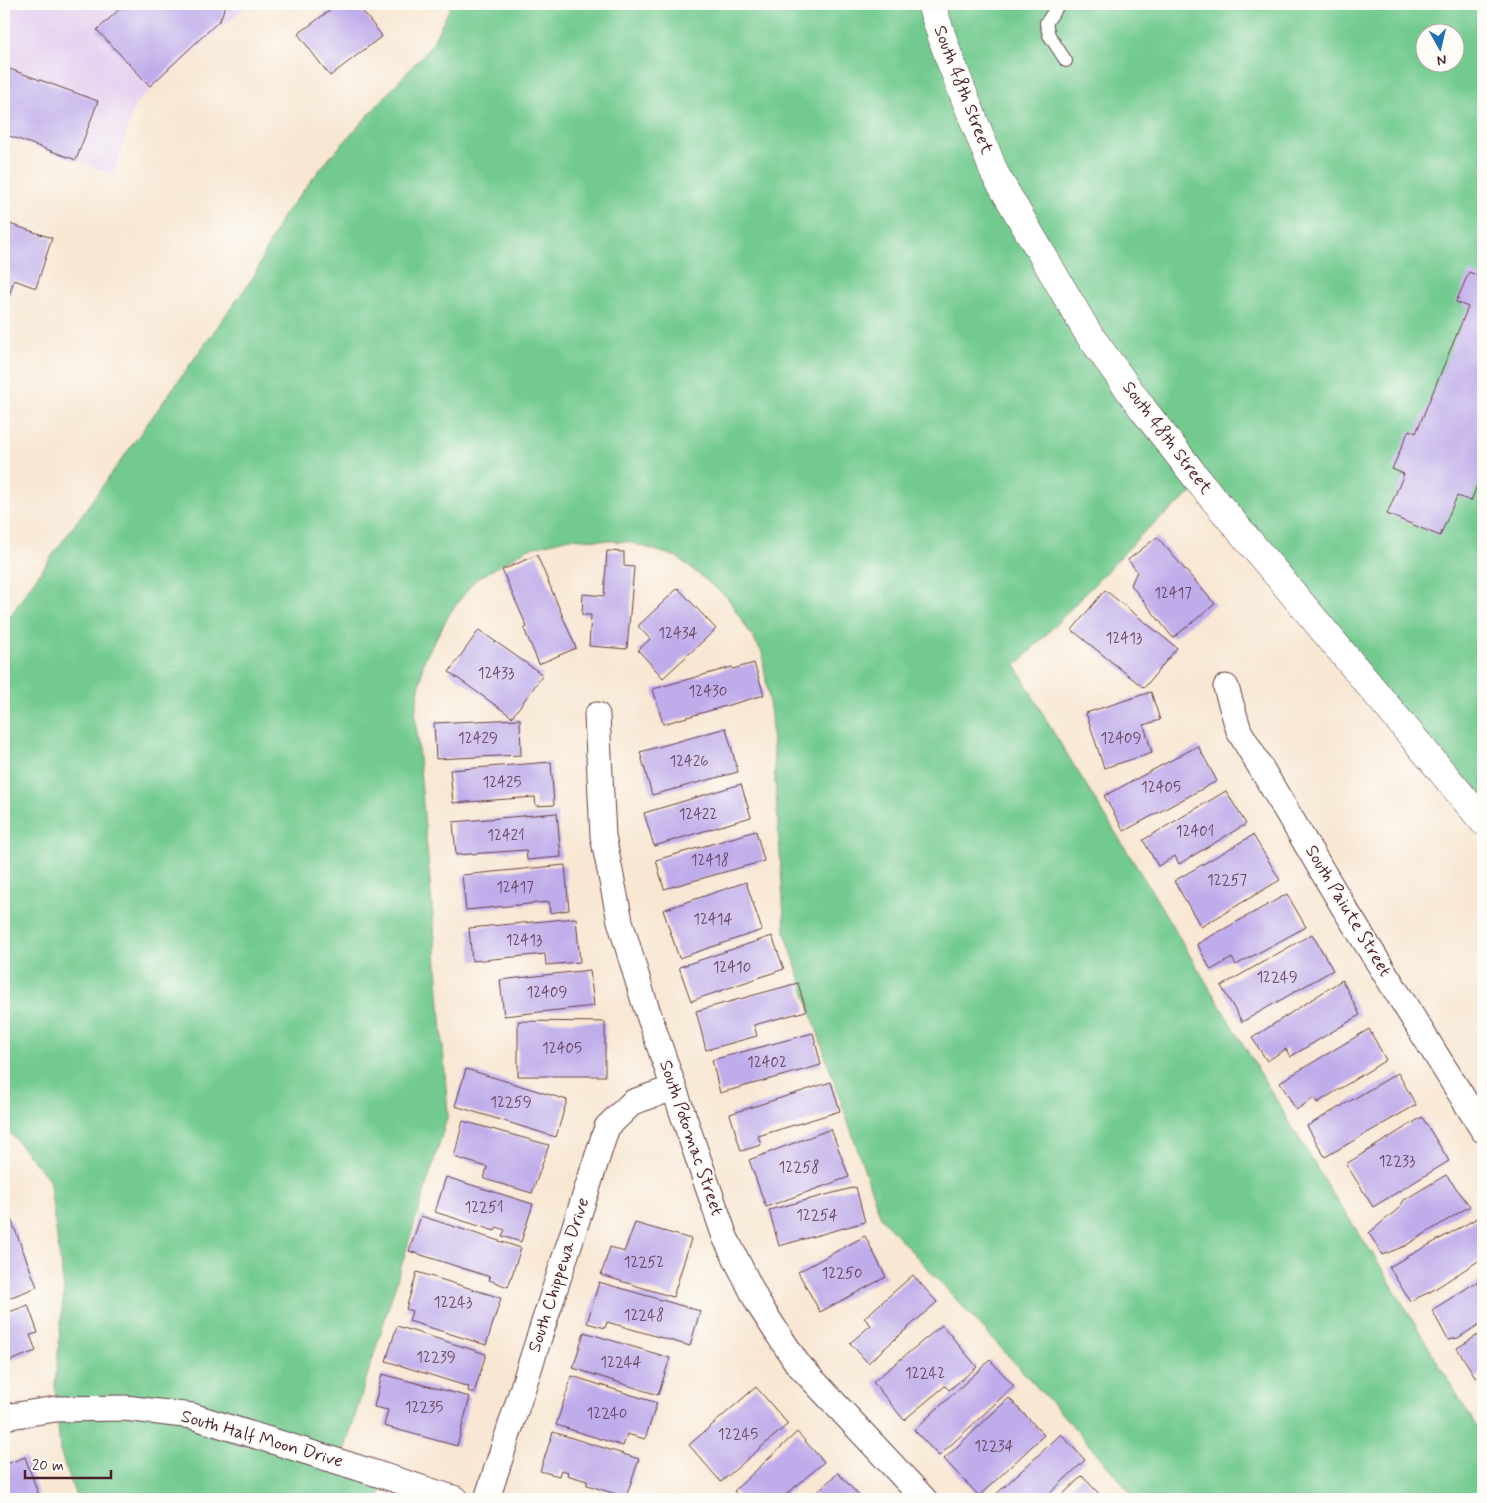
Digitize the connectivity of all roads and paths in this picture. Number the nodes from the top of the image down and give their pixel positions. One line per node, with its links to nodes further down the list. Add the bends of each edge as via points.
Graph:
1 (931, 4): 6 (main road, South 48th Street, via 995,174 1088,333 1202,485)
2 (1059, 4): 3 (lane, via 1046,23 1049,35)
3 (1066, 60)
4 (1226, 687): 8 (street, South Paiute Street, via 1239,731)
5 (597, 715): 7 (street, South Potomac Street, via 603,836 620,921)
6 (1483, 821)
7 (674, 1088): 11 (street, South Chippewa Drive, via 633,1102 607,1127); 12 (street, South Potomac Street, via 725,1237 759,1305 798,1362)
8 (1483, 1130)
9 (4, 1417): 10 (street, South Half Moon Drive, via 56,1409 125,1408 192,1416)
10 (456, 1499)
11 (487, 1499)
12 (924, 1499)

